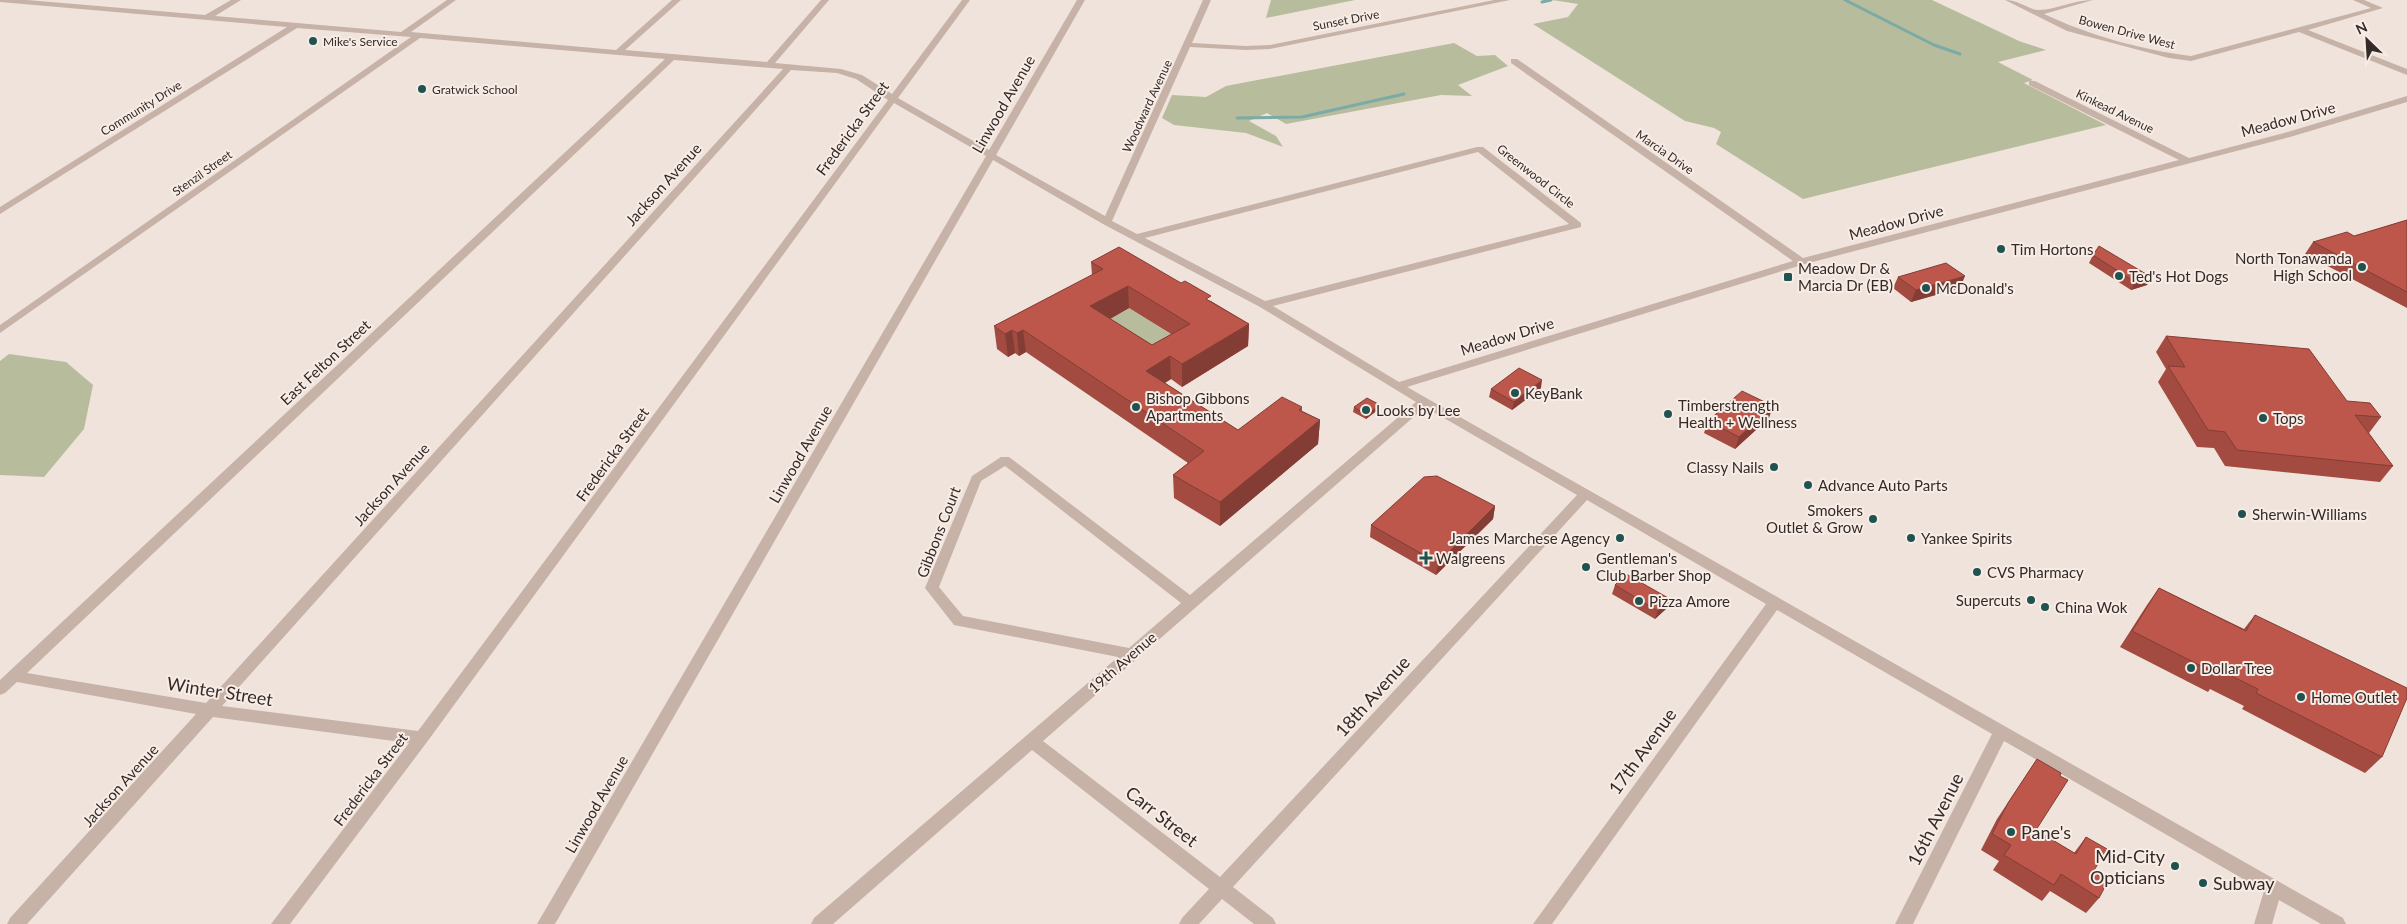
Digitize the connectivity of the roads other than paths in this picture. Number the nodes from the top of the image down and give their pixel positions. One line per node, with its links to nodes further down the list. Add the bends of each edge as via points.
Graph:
1 (0, 0): 14 (street)
2 (237, 0): 14 (street)
3 (452, 0): 17 (street)
4 (677, 0): 20 (street)
5 (826, 0): 23 (street)
6 (966, 0): 27 (street, Fredericka Street)
7 (1081, 0): 29 (street, Linwood Avenue)
8 (1208, 0): 19 (street, Woodward Avenue)
9 (1506, 0): 19 (street, Sunset Drive, via 1270,47)
10 (2009, 0): 13 (street, Bowen Drive West)
11 (2089, 0): 13 (street)
12 (2356, 0): 16 (street, Bowen Drive West, via 2379,8)
13 (2037, 13): 16 (street, Bowen Drive West, via 2070,29 2191,59)
14 (206, 18): 15 (street)
15 (295, 25): 17 (street); 31 (street, Community Drive)
16 (2301, 30): 25 (street)
17 (403, 34): 18 (street)
18 (419, 35): 20 (street); 36 (street, Stenzil Street)
19 (1189, 45): 32 (street, Woodward Avenue)
20 (618, 52): 21 (street)
21 (672, 56): 23 (street); 43 (street, East Felton Street)
22 (1514, 61): 34 (street, Marcia Drive)
23 (769, 65): 24 (street)
24 (790, 66): 27 (street, via 838,71 859,77); 45 (street, Jackson Avenue)
25 (2407, 72)
26 (2032, 84): 30 (street, Kinkead Avenue)
27 (893, 99): 29 (street); 47 (street, Fredericka Street)
28 (2407, 99): 30 (street, Meadow Drive)
29 (992, 155): 32 (street); 53 (street, Linwood Avenue)
30 (2188, 161): 34 (street, Meadow Drive)
31 (0, 211)
32 (1107, 222): 33 (street)
33 (1137, 238): 35 (street); 35 (street, Greenwood Circle, via 1480,149 1577,224)
34 (1801, 262): 37 (street, Meadow Drive)
35 (1264, 305): 37 (street)
36 (0, 330)
37 (1397, 386): 38 (street)
38 (1424, 401): 39 (street); 41 (street, 19th Avenue)
39 (1585, 494): 40 (street); 50 (street, 18th Avenue)
40 (1775, 602): 46 (street); 57 (street, 17th Avenue)
41 (1191, 603): 42 (street, 19th Avenue); 42 (street, Gibbons Court, via 1005,460 976,479 932,588 959,621)
42 (1132, 654): 48 (street, 19th Avenue)
43 (13, 676): 44 (street, East Felton Street); 45 (street, Winter Street)
44 (0, 689)
45 (209, 710): 47 (street, Winter Street); 51 (street, Jackson Avenue)
46 (2001, 732): 49 (street); 58 (street, 16th Avenue)
47 (422, 738): 52 (street, Fredericka Street)
48 (1032, 741): 50 (street, Carr Street); 54 (street, 19th Avenue)
49 (2274, 888): 59 (street); 60 (street)
50 (1222, 889): 55 (street, 18th Avenue); 56 (street, Carr Street)
51 (16, 924)
52 (280, 924)
53 (546, 924)
54 (820, 924)
55 (1188, 924)
56 (1267, 924)
57 (1542, 924)
58 (1904, 924)
59 (2263, 924)
60 (2337, 924)

